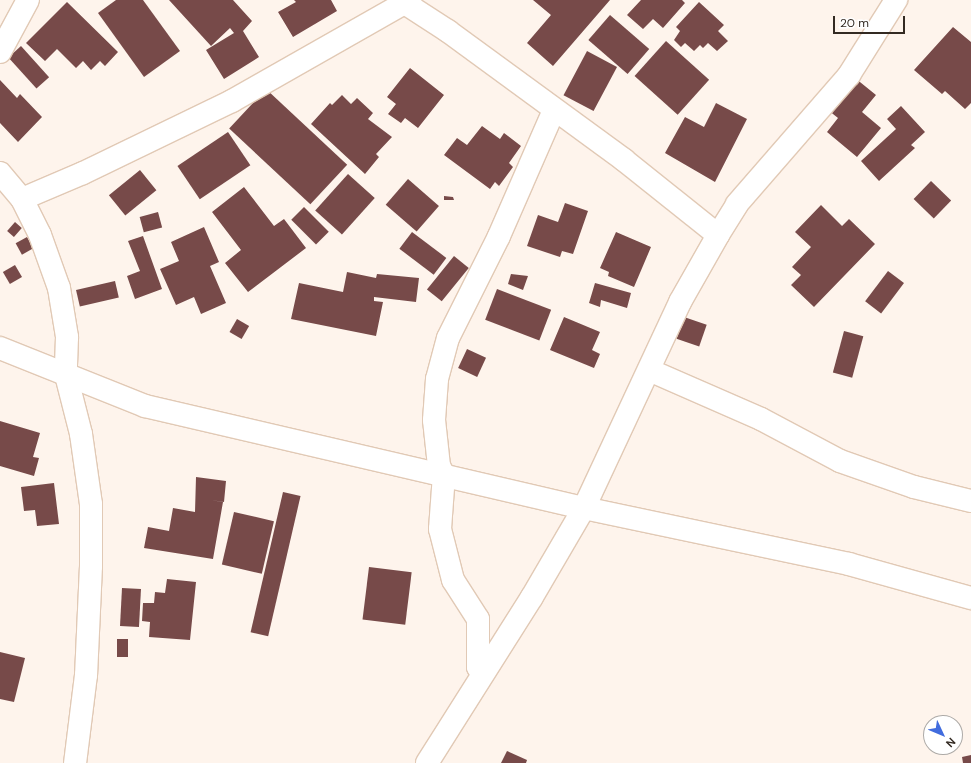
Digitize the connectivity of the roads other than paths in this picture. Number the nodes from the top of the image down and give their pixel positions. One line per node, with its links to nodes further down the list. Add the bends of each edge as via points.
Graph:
1 (28, 0): 4 (street)
2 (896, 0): 8 (street, via 848,75 737,204)
3 (404, 1): 5 (street); 7 (street, via 232,102)
4 (0, 52)
5 (554, 110): 8 (street, via 624,160); 12 (street, via 496,242 448,338 437,379 434,420 439,466)
6 (0, 173): 7 (street)
7 (22, 199): 11 (street, via 40,236 59,288 67,337)
8 (718, 235): 10 (street, via 680,302)
9 (0, 348): 11 (street)
10 (648, 370): 13 (street, via 761,420 840,461 914,487); 14 (street)
11 (66, 375): 12 (street, via 145,406); 17 (street, via 81,434 90,504 91,566 86,675)
12 (444, 475): 14 (street); 16 (street, via 440,529 453,580 478,619 478,667)
13 (971, 501)
14 (584, 508): 15 (street, via 849,564); 16 (street, via 532,597)
15 (971, 598)
16 (482, 674): 18 (street)
17 (74, 763)
18 (427, 763)

